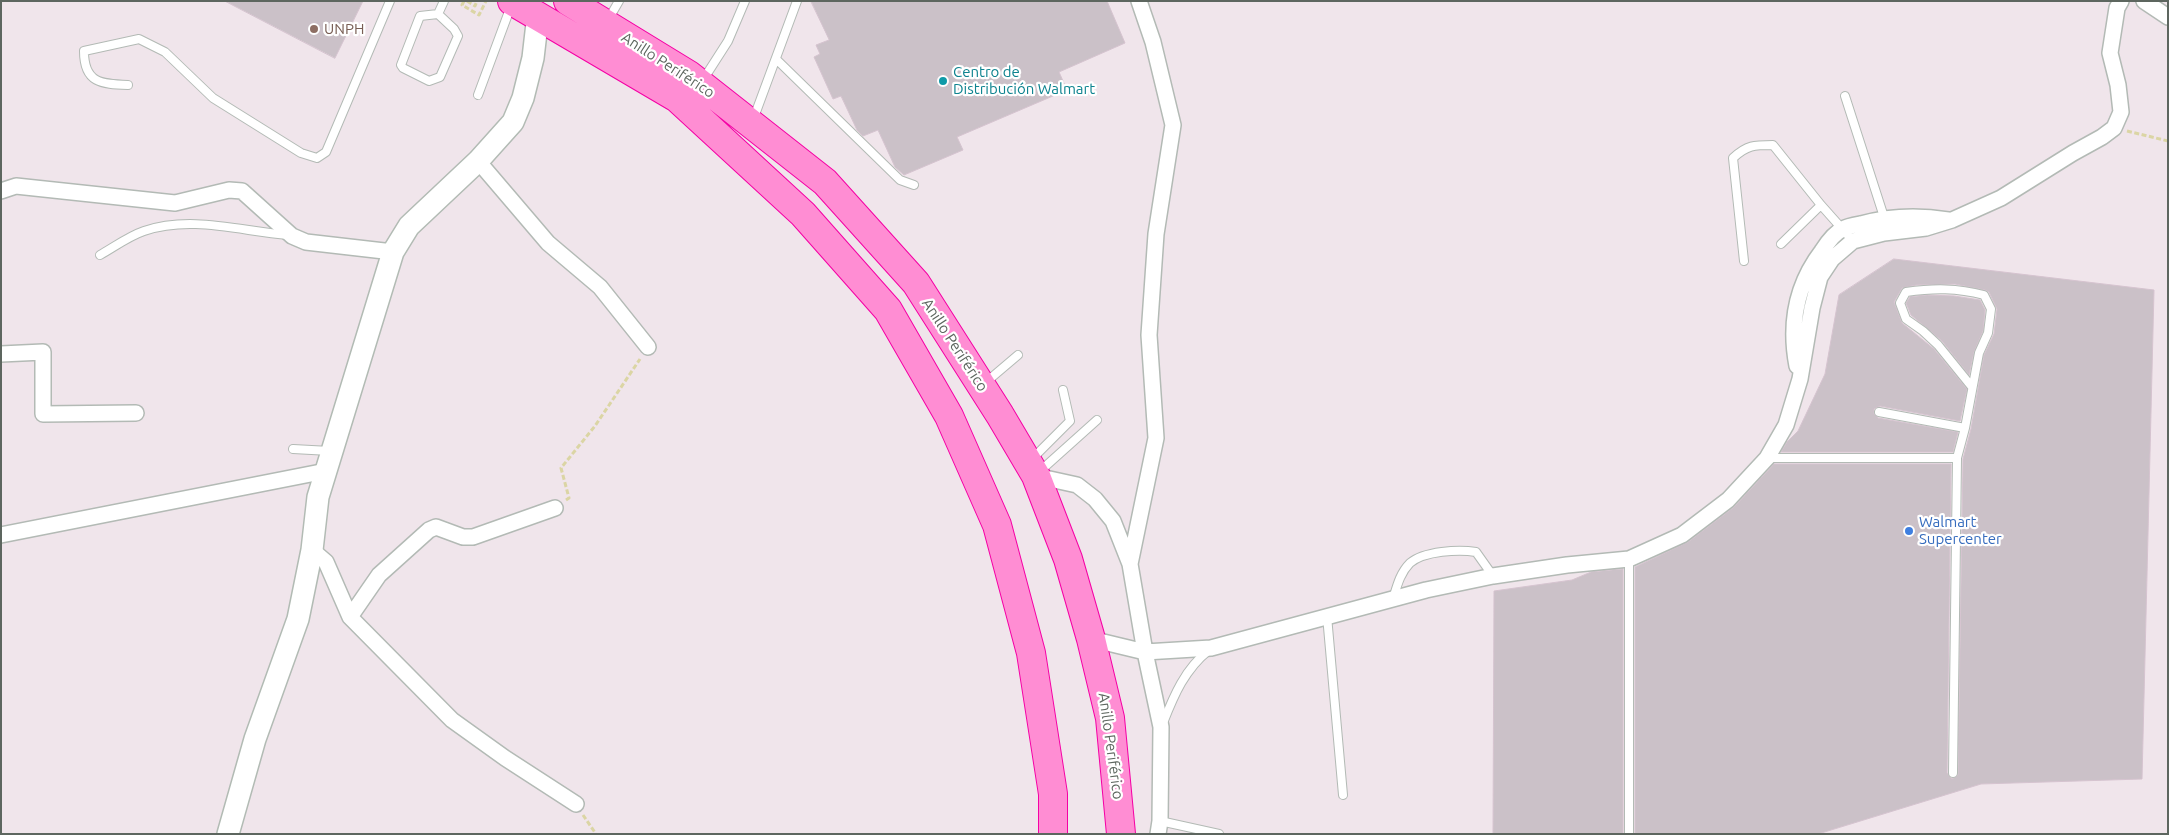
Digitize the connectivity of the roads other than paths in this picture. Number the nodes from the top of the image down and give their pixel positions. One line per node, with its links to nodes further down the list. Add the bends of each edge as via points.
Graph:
1 (390, 1): 16 (lane, via 326,152 317,158 301,153 213,98 165,52 140,39 84,51 84,64 97,82)
2 (444, 1): 11 (lane)
3 (568, 1): 10 (highway, Anillo Periférico)
4 (745, 1): 15 (lane, via 728,41)
5 (797, 1): 14 (lane)
6 (1139, 1): 53 (street, via 1154,42 1173,125 1156,234 1150,335 1156,438)
7 (2121, 1): 25 (street, via 2110,53 2121,112 2114,128 2001,198)
8 (2144, 1): 13 (street)
9 (512, 2): 12 (highway, Anillo Periférico); 17 (lane)
10 (612, 13): 15 (highway, Anillo Periférico)
11 (438, 14): 11 (lane, via 458,36 440,77 429,81 401,65 420,16)
12 (538, 15): 20 (main road, via 534,58 523,98 513,122); 67 (highway, Anillo Periférico, via 677,98 803,214 888,310 949,416 996,525 1030,652 1053,794)
13 (2168, 17)
14 (776, 59): 19 (lane); 21 (lane, via 900,180)
15 (701, 84): 19 (highway, Anillo Periférico)
16 (128, 85)
17 (478, 94)
18 (1845, 96): 24 (lane)
19 (751, 124): 37 (highway, Anillo Periférico, via 825,182 916,283)
20 (478, 161): 30 (main road, via 409,226); 33 (street, via 548,243 600,287)
21 (914, 185)
22 (1, 192): 27 (street, via 16,186 175,203 229,190 242,191)
23 (1821, 206): 26 (lane); 29 (lane); 32 (lane, via 1773,145 1744,148 1733,158)
24 (1884, 217): 25 (street, via 1926,216); 26 (street)
25 (1952, 220): 28 (street)
26 (1842, 229): 28 (lane); 36 (street, via 1808,270 1796,301 1793,328)
27 (292, 236): 30 (street, via 306,242); 31 (lane, via 194,223 177,224 143,232)
28 (1853, 241): 36 (street, via 1832,259 1820,277)
29 (1781, 244)
30 (393, 252): 47 (main road)
31 (100, 255)
32 (1744, 261)
33 (648, 347)
34 (1, 354): 41 (street, via 44,352 43,414)
35 (1018, 354): 37 (lane)
36 (1800, 379): 45 (street, via 1786,425)
37 (981, 386): 48 (highway, Anillo Periférico)
38 (1972, 387): 38 (lane, via 1979,353 1988,333 1991,309 1984,296 1965,290 1934,288 1906,292 1900,303 1906,319 1938,345); 43 (lane)
39 (1063, 390): 48 (lane, via 1070,422)
40 (1879, 412): 43 (lane)
41 (136, 414)
42 (1097, 420): 48 (lane)
43 (1965, 428): 46 (lane)
44 (293, 449): 47 (lane)
45 (1767, 458): 46 (lane); 52 (street, via 1728,500 1682,535)
46 (1957, 458): 62 (lane)
47 (329, 461): 50 (street); 51 (main road, via 318,497)
48 (1032, 469): 53 (street, via 1077,485 1095,498 1113,521); 58 (highway, Anillo Periférico, via 1068,559)
49 (556, 508): 57 (street, via 473,537 463,537 436,527 429,530 379,575)
50 (1, 535)
51 (312, 550): 57 (street, via 326,562); 66 (main road, via 298,619 255,740)
52 (1628, 559): 54 (street); 70 (lane)
53 (1130, 564): 60 (street)
54 (1493, 576): 55 (street); 55 (lane, via 1476,552 1440,552 1411,562 1398,582)
55 (1393, 599): 56 (street)
56 (1327, 616): 59 (street); 63 (lane)
57 (350, 617): 64 (street, via 452,720)
58 (1091, 639): 60 (street); 68 (highway, Anillo Periférico, via 1110,718)
59 (1211, 648): 60 (street); 61 (lane, via 1197,659 1179,684)
60 (1145, 652): 61 (street)
61 (1161, 728): 65 (street)
62 (1953, 774)
63 (1343, 794)
64 (576, 804)
65 (1159, 827): 69 (lane)
66 (228, 834)
67 (1053, 834)
68 (1122, 834)
69 (1219, 834)
70 (1629, 834)

